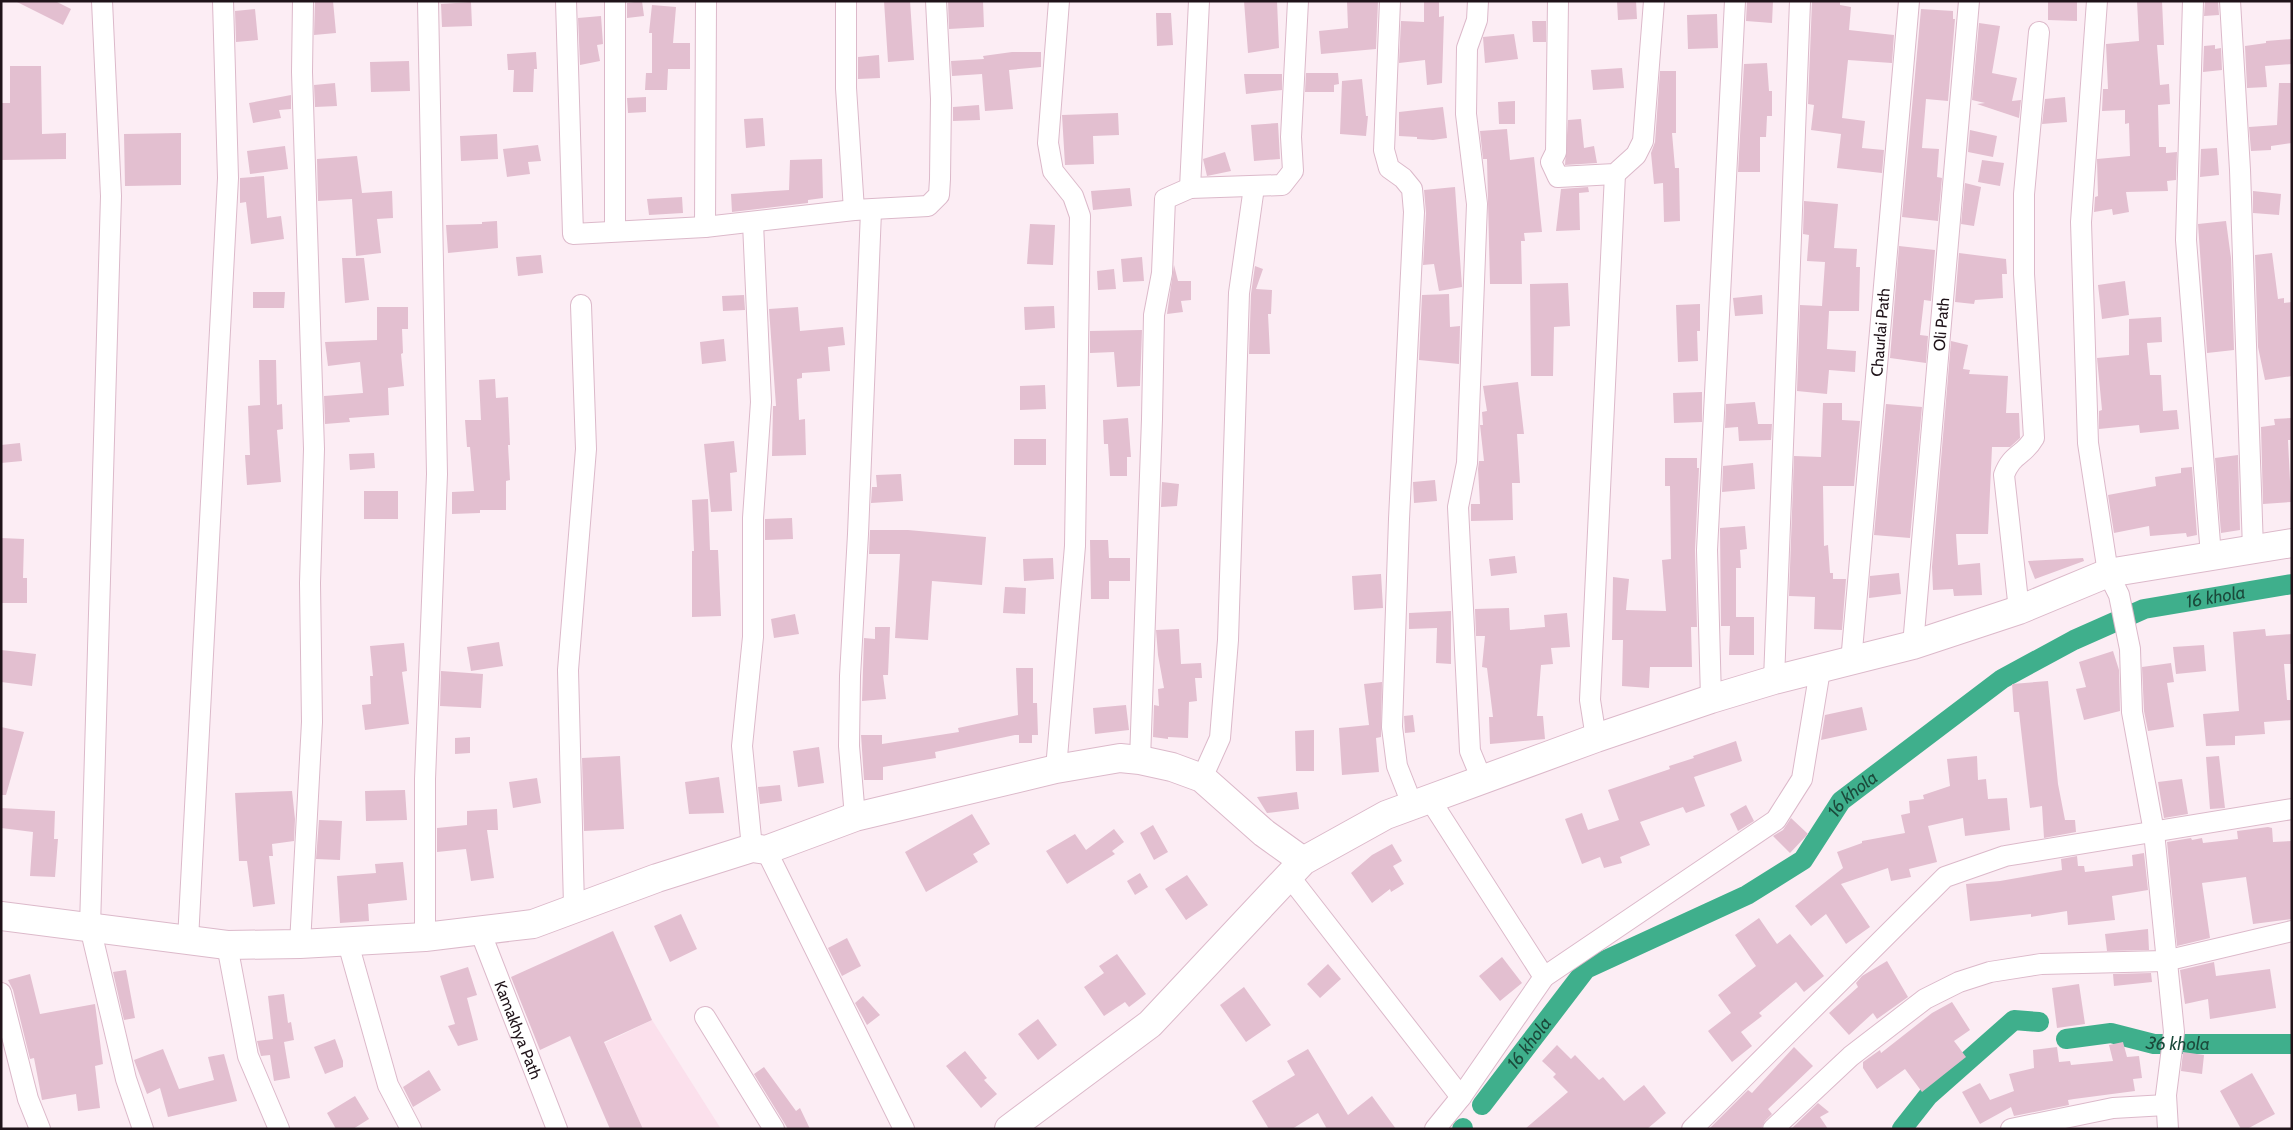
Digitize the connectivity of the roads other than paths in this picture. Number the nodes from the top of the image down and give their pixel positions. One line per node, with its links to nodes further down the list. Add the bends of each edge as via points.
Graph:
1 (102, 1): 56 (street, via 112,196)
2 (223, 1): 60 (street, via 228,178)
3 (302, 1): 62 (street, via 314,449 310,583 312,722)
4 (428, 1): 59 (street, via 437,474 425,779)
5 (566, 1): 31 (street, via 573,234)
6 (616, 1): 31 (street)
7 (706, 1): 30 (street)
8 (846, 1): 28 (street, via 846,88)
9 (936, 1): 28 (street, via 941,99 939,195 928,206)
10 (1058, 1): 45 (street, via 1048,144 1053,171 1073,196 1080,216 1075,546)
11 (1199, 1): 27 (street)
12 (1298, 1): 26 (street, via 1291,137 1293,171 1282,185)
13 (1390, 1): 48 (street, via 1384,150 1390,168 1412,189 1414,212 1392,727 1397,766)
14 (1478, 1): 47 (street, via 1477,20 1467,48 1466,114 1476,204 1467,464 1458,508 1470,751)
15 (1558, 1): 25 (street, via 1556,152 1551,162 1558,176)
16 (1654, 1): 25 (street, via 1643,142 1636,155)
17 (1735, 1): 42 (street, via 1707,550)
18 (1800, 1): 41 (street)
19 (1909, 1): 39 (street, Chaurlai Path)
20 (1969, 1): 38 (street, Oli Path)
21 (2097, 1): 36 (street, via 2081,222 2088,443)
22 (2193, 1): 35 (street, via 2186,240)
23 (2230, 1): 34 (street, via 2240,170)
24 (2039, 32): 37 (street, via 2024,194 2024,274 2034,438 2028,449 2009,462 2004,475)
25 (1615, 174): 43 (street, via 1590,700)
26 (1254, 187): 27 (street); 46 (street, via 1239,293 1228,640 1220,738)
27 (1190, 188): 44 (street, via 1165,199 1162,273 1154,315)
28 (863, 211): 29 (street); 50 (street, via 858,534 849,746)
29 (752, 223): 30 (street); 52 (street, via 761,402 753,518 753,637 742,746)
30 (705, 226): 31 (street)
31 (615, 231)
32 (581, 305): 54 (street, via 586,449 568,670)
33 (2292, 543): 34 (street)
34 (2253, 548): 35 (street)
35 (2211, 556): 36 (street)
36 (2114, 584): 37 (street); 51 (street, via 2130,649 2132,712)
37 (2019, 610): 38 (street)
38 (1913, 645): 39 (street)
39 (1851, 662): 40 (street)
40 (1820, 670): 41 (street); 65 (street, via 1802,780 1776,820)
41 (1774, 680): 42 (street)
42 (1711, 699): 43 (street)
43 (1596, 738): 47 (street)
44 (1140, 760): 45 (street, via 1120,758); 46 (street)
45 (1056, 769): 50 (street)
46 (1202, 778): 53 (street, via 1264,833)
47 (1482, 780): 48 (street)
48 (1420, 801): 53 (street, via 1386,815); 65 (street)
49 (2292, 808): 51 (street)
50 (855, 817): 52 (street)
51 (2154, 832): 64 (street); 79 (street, via 2005,856 1945,877)
52 (759, 849): 54 (street); 76 (street)
53 (1296, 869): 68 (street); 77 (street, via 1150,1024)
54 (574, 906): 57 (street, via 533,924)
55 (1, 916): 56 (street)
56 (90, 927): 60 (street); 71 (street, via 126,1079)
57 (480, 931): 59 (street); 74 (street, Kamakhya Path)
58 (2292, 931): 64 (street)
59 (425, 937): 61 (street)
60 (188, 940): 63 (street)
61 (348, 942): 62 (street); 73 (street, via 388,1084)
62 (300, 944): 63 (street)
63 (227, 945): 72 (street, via 248,1056)
64 (2165, 962): 69 (street, via 2174,1032); 80 (street, via 2041,964 1990,972 1959,982 1925,999 1850,1056)
65 (1544, 977): 68 (street)
66 (1, 993): 70 (street, via 28,1098)
67 (705, 1017): 75 (street)
68 (1461, 1097): 78 (street)
69 (2166, 1105): 81 (street, via 2113,1108); 82 (street)
70 (40, 1129)
71 (143, 1129)
72 (279, 1129)
73 (411, 1129)
74 (557, 1129)
75 (774, 1129)
76 (904, 1129)
77 (1009, 1129)
78 (1435, 1129)
79 (1692, 1129)
80 (1773, 1129)
81 (2011, 1129)
82 (2168, 1129)

